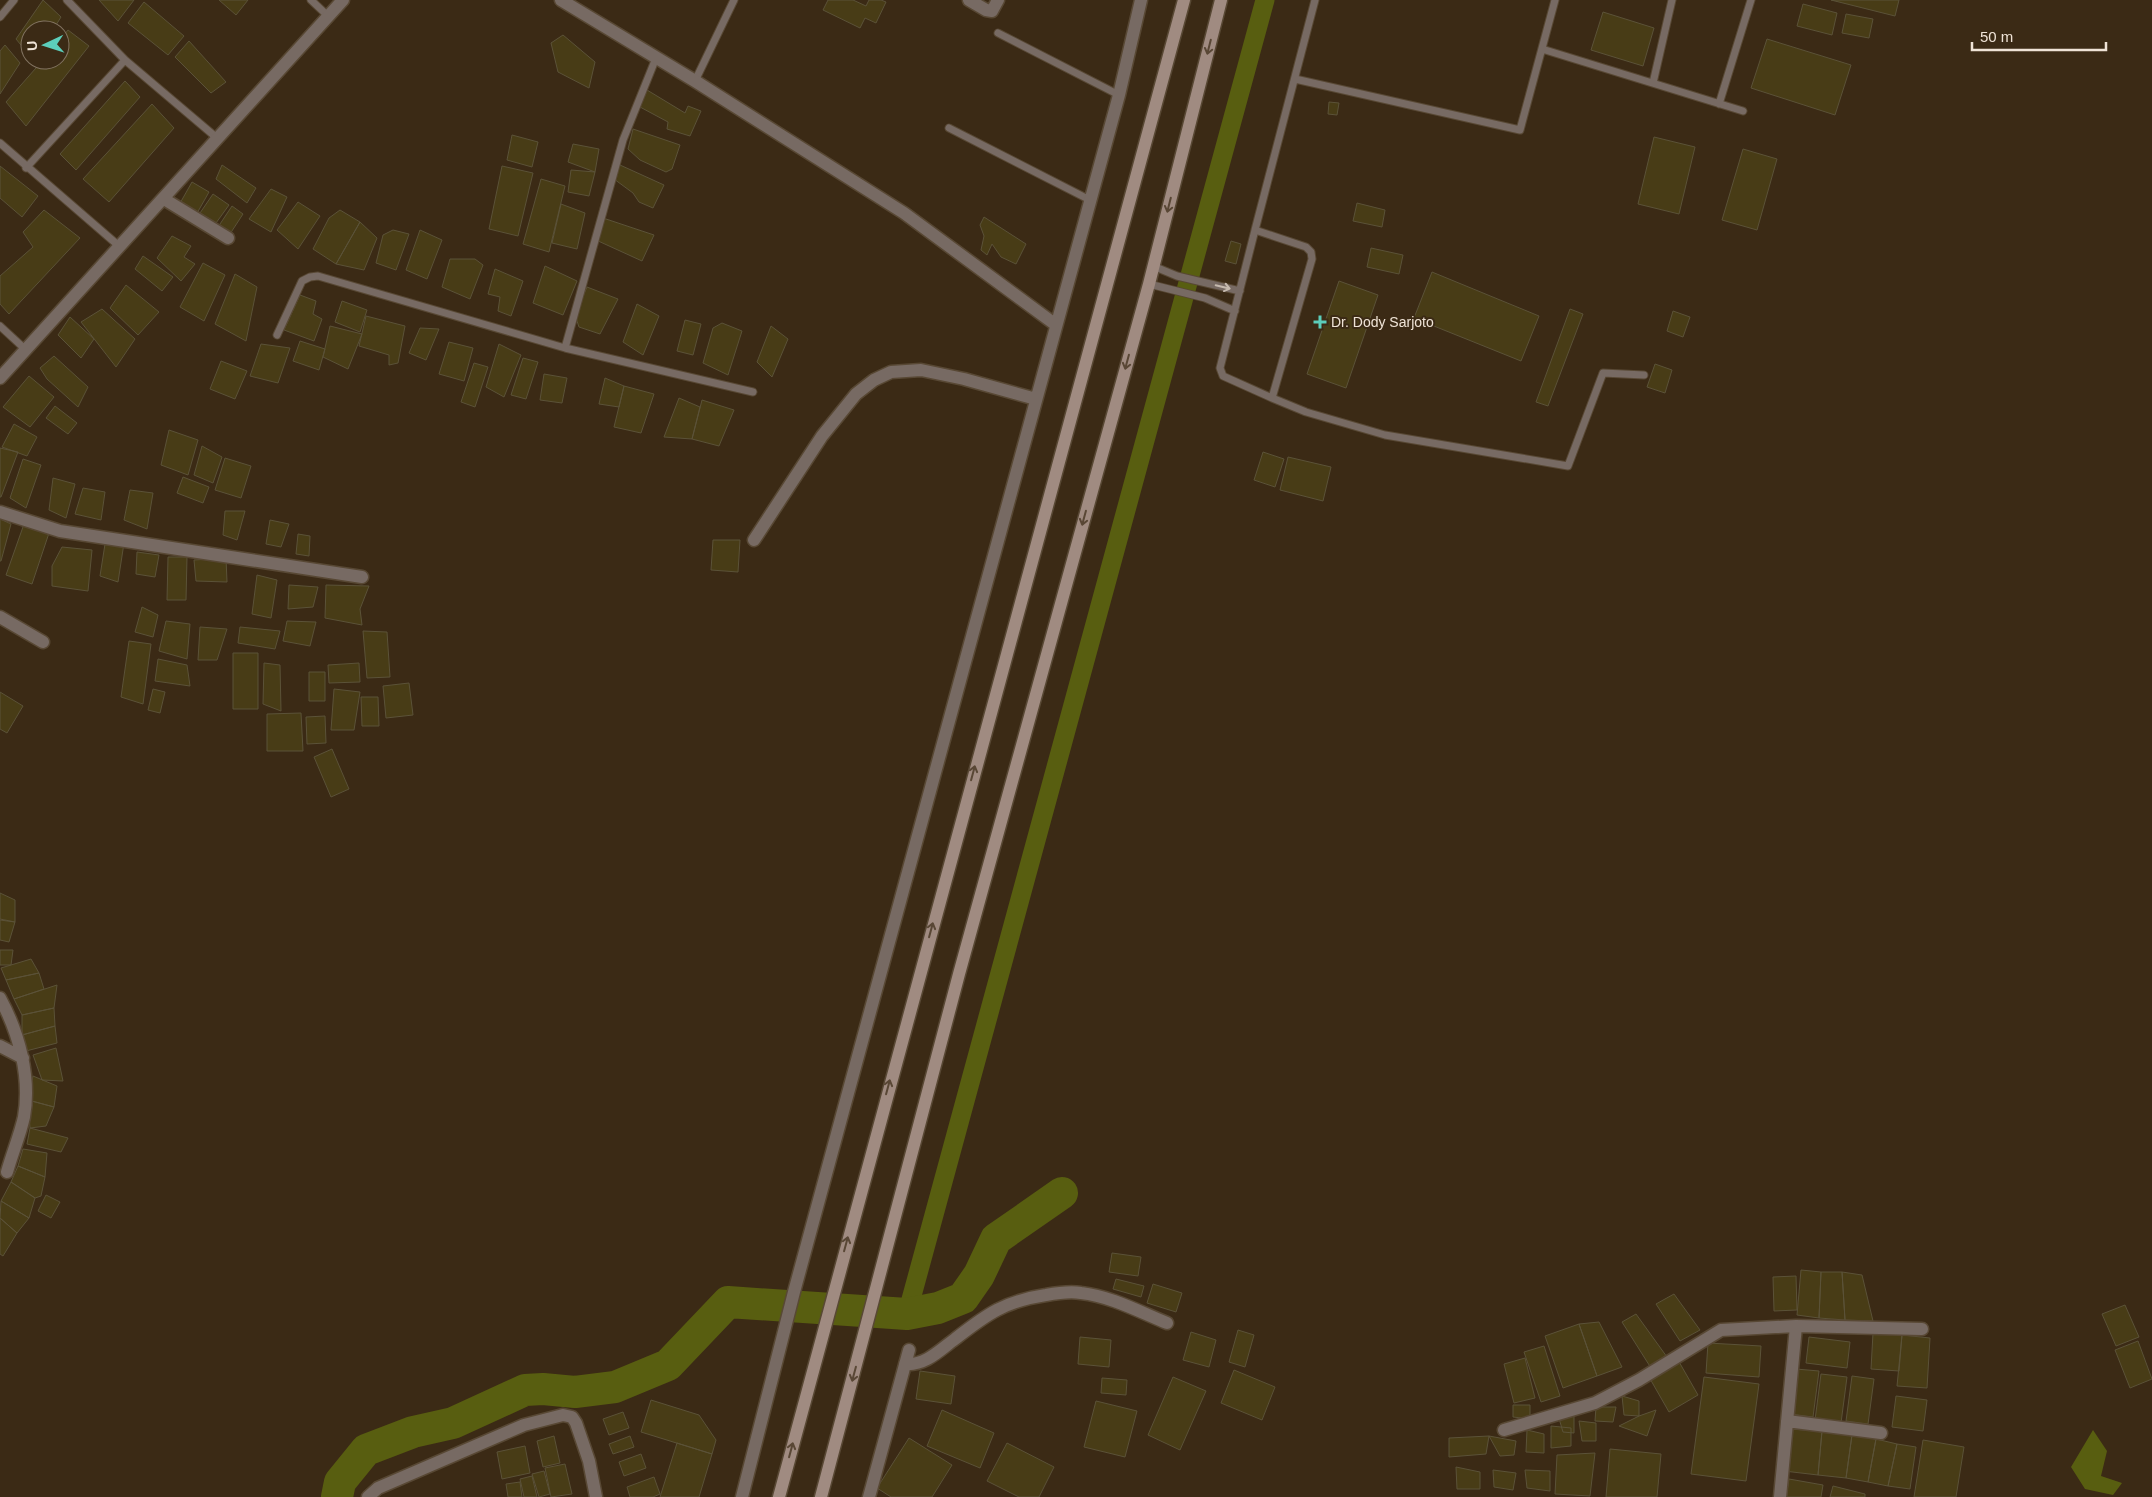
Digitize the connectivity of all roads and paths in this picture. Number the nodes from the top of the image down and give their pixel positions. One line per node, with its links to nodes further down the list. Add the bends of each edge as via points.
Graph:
1 (14, 0): 17 (lane)
2 (67, 0): 21 (lane)
3 (311, 0): 16 (lane)
4 (342, 0): 16 (street)
5 (561, 0): 20 (street)
6 (734, 0): 23 (lane)
7 (969, 0): 8 (street, via 992,11)
8 (998, 0)
9 (1141, 0): 25 (street)
10 (1184, 0): 71 (main road, one-way to 10)
11 (1221, 0): 37 (main road, one-way to 37)
12 (1315, 0): 22 (lane)
13 (1555, 0): 19 (lane)
14 (1672, 0): 24 (lane)
15 (1751, 0): 26 (lane)
16 (328, 16): 29 (street)
17 (0, 17)
18 (998, 32): 25 (lane)
19 (1542, 49): 22 (lane, via 1520,130); 24 (lane)
20 (656, 58): 23 (street); 44 (lane, via 623,140)
21 (125, 60): 29 (lane); 31 (lane)
22 (1295, 79): 34 (lane)
23 (695, 81): 41 (street, via 904,213)
24 (1653, 83): 26 (lane)
25 (1119, 95): 33 (street)
26 (1719, 104): 27 (lane)
27 (1743, 111)
28 (949, 128): 33 (lane)
29 (217, 138): 32 (street)
30 (0, 143): 31 (lane)
31 (26, 168): 36 (lane)
32 (164, 199): 35 (street); 36 (street)
33 (1090, 200): 41 (street)
34 (1255, 230): 39 (lane); 49 (lane, via 1306,247 1312,258)
35 (228, 238)
36 (119, 246): 45 (street)
37 (1153, 266): 38 (main road); 39 (lane, one-way to 39, via 1176,276)
38 (1149, 284): 40 (lane, via 1205,298); 72 (main road, one-way to 72, via 959,974)
39 (1240, 291): 40 (lane)
40 (1235, 311): 49 (lane, via 1221,372 1223,376)
41 (1056, 325): 50 (street)
42 (0, 326): 45 (lane)
43 (277, 335): 44 (lane, via 302,281 318,276)
44 (565, 348): 48 (lane)
45 (26, 350): 47 (street)
46 (1644, 375): 49 (lane, via 1603,373 1568,466 1385,435 1306,412)
47 (0, 378)
48 (753, 392)
49 (1272, 398)
50 (1036, 399): 52 (street, via 921,370 891,372 874,380 856,394 822,436); 70 (street, via 794,1292)
51 (0, 512): 53 (street, via 60,531)
52 (754, 540)
53 (362, 577)
54 (0, 617): 55 (street)
55 (43, 642)
56 (0, 998): 58 (street)
57 (0, 1046): 58 (street)
58 (23, 1058): 59 (street, via 26,1076 24,1118)
59 (2, 1174)
60 (1167, 1323): 64 (street, via 1080,1292 1034,1296 1008,1303 929,1358)
61 (1796, 1326): 62 (street); 65 (street); 66 (street, via 1721,1330 1594,1403)
62 (1922, 1329)
63 (909, 1350): 64 (street)
64 (905, 1364): 73 (street)
65 (1787, 1421): 67 (street); 74 (street)
66 (1504, 1430)
67 (1881, 1433)
68 (368, 1497): 69 (street, via 378,1488 524,1424 563,1415 572,1417 576,1423 589,1461)
69 (596, 1497)
70 (742, 1497)
71 (779, 1497)
72 (821, 1497)
73 (869, 1497)
74 (1780, 1497)

